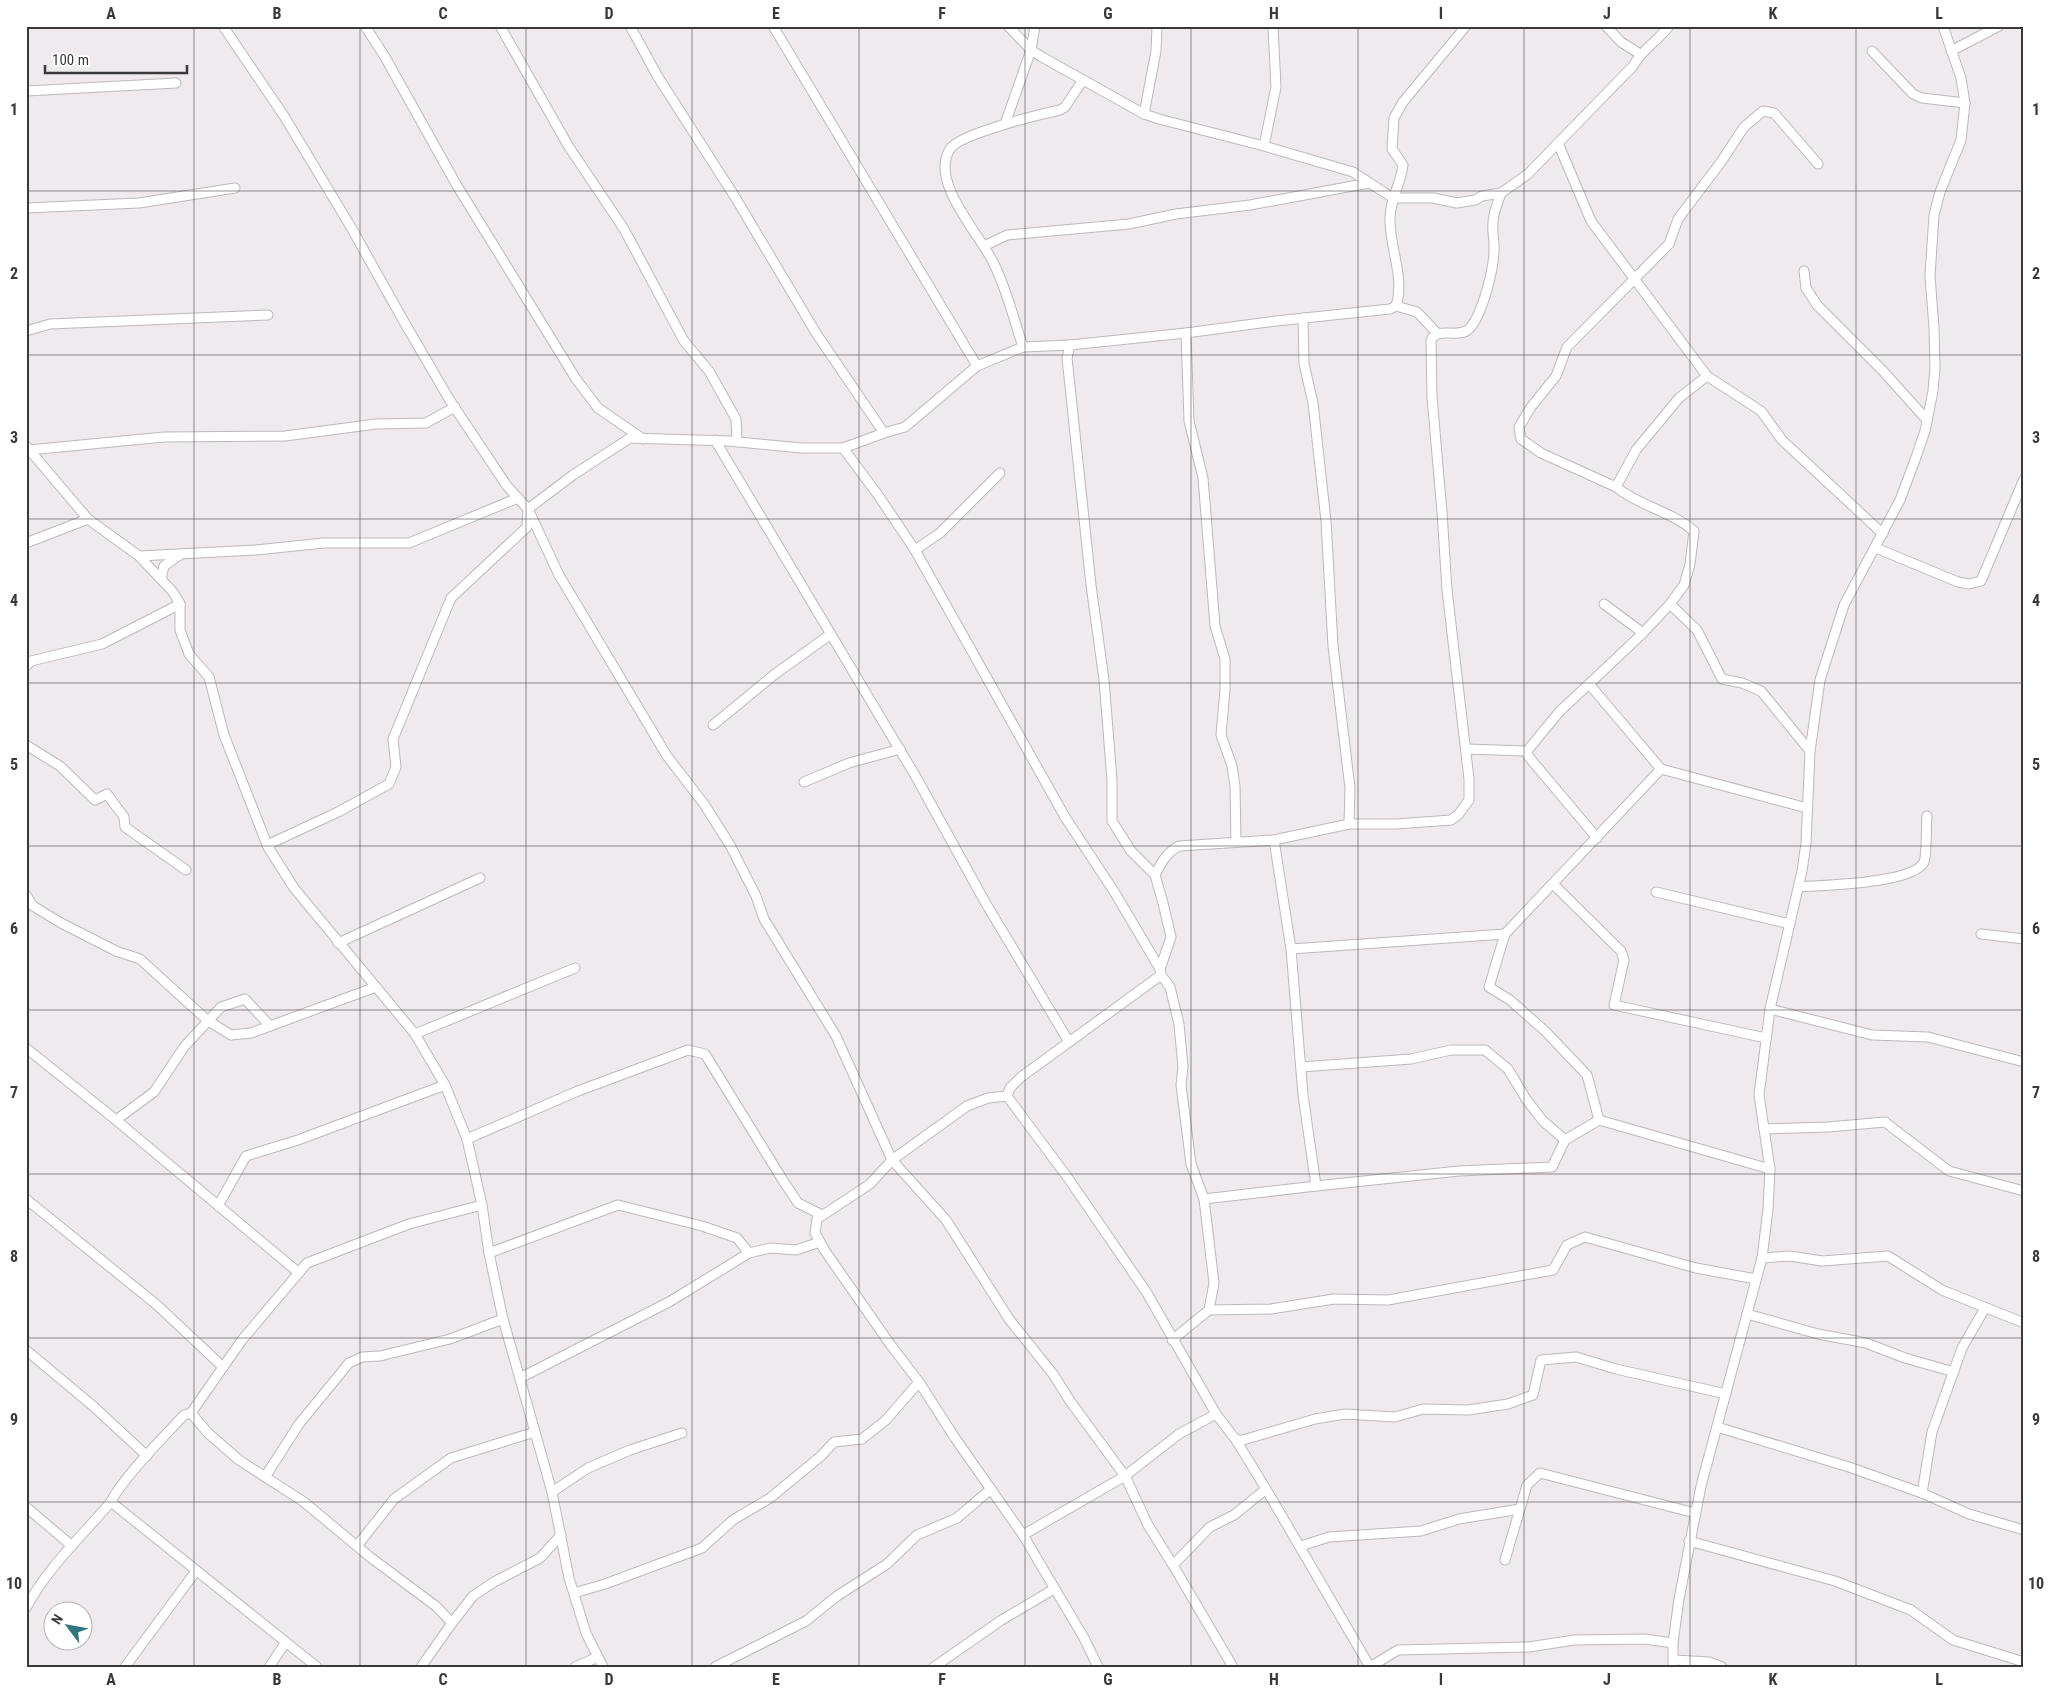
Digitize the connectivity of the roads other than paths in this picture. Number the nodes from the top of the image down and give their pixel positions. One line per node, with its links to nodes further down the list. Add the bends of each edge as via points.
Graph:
1 (223, 26): 46 (street, via 284,116)
2 (366, 26): 49 (street, via 456,184 576,379 598,408)
3 (500, 26): 51 (street, via 569,146 624,229 684,341 709,371 736,419)
4 (630, 26): 48 (street, via 816,333)
5 (773, 26): 44 (street)
6 (1008, 26): 15 (street)
7 (1035, 26): 15 (street)
8 (1157, 26): 23 (street, via 1156,51)
9 (1273, 26): 26 (street, via 1276,87)
10 (1466, 26): 31 (street, via 1403,102 1394,118 1392,149 1403,165)
11 (1606, 26): 18 (street, via 1621,42)
12 (1670, 26): 18 (street)
13 (1943, 26): 17 (street)
14 (1999, 26): 17 (street)
15 (1031, 50): 19 (street); 24 (street)
16 (1872, 51): 22 (street, via 1913,94)
17 (1951, 52): 22 (street, via 1961,78)
18 (1640, 54): 25 (street, via 1633,66)
19 (1083, 80): 23 (street); 24 (street, via 1060,110)
20 (176, 83): 21 (street)
21 (26, 91)
22 (1965, 103): 47 (street, via 1961,140 1934,215 1930,276 1935,368)
23 (1144, 114): 26 (street)
24 (1005, 124): 33 (street, via 962,139 950,147 943,169 952,196)
25 (1558, 143): 30 (street, via 1528,174); 35 (street, via 1591,221)
26 (1264, 146): 28 (street, via 1353,172)
27 (1818, 164): 35 (street, via 1774,114 1763,111 1744,127 1678,219 1669,244)
28 (1370, 183): 31 (street); 33 (street, via 1129,224 1007,235)
29 (235, 188): 32 (street, via 140,203)
30 (1501, 193): 31 (street, via 1457,203 1433,198); 41 (street, via 1493,222 1495,247 1486,296 1469,329)
31 (1393, 198): 36 (street, via 1390,220 1398,287)
32 (26, 208)
33 (984, 246): 43 (street, via 995,266)
34 (1804, 271): 47 (street, via 1806,288 1817,305)
35 (1634, 280): 45 (street); 56 (street, via 1567,347 1556,376 1519,427 1521,439 1540,454)
36 (1396, 306): 38 (street, via 1390,310); 41 (street, via 1417,312)
37 (268, 315): 39 (street, via 50,324)
38 (1303, 318): 40 (street); 84 (street, via 1304,364 1313,403 1326,520 1333,646 1350,788)
39 (26, 330)
40 (1186, 333): 42 (street); 87 (street, via 1189,421 1203,478 1215,626 1225,659 1221,735 1236,786)
41 (1437, 333): 77 (street, via 1431,340 1432,398 1447,590)
42 (1070, 345): 43 (street); 90 (street, via 1067,358 1069,387 1104,680 1112,821 1130,850)
43 (1023, 347): 44 (street)
44 (977, 366): 48 (street, via 905,427)
45 (1708, 376): 56 (street, via 1679,398 1636,450); 60 (street, via 1761,411 1782,440)
46 (455, 408): 52 (street, via 426,423 376,424 285,436 164,437); 57 (street)
47 (1927, 420): 60 (street, via 1900,500)
48 (884, 433): 53 (street)
49 (645, 440): 50 (street); 58 (street, via 630,438)
50 (715, 440): 51 (street); 71 (street)
51 (737, 442): 53 (street)
52 (27, 448): 59 (street)
53 (843, 448): 63 (street)
54 (1000, 473): 63 (street, via 940,533)
55 (2024, 479): 62 (street, via 1981,581 1976,584 1958,582)
56 (1616, 487): 69 (street, via 1626,496 1657,508 1694,531 1684,585)
57 (518, 498): 58 (street); 64 (street, via 409,542 324,543)
58 (528, 509): 88 (street, via 527,527 451,598 393,739 396,767 390,784); 121 (street, via 559,575 667,756 704,804 730,846 764,919 836,1036)
59 (88, 519): 61 (street); 65 (street)
60 (1883, 534): 62 (street)
61 (26, 544)
62 (1876, 548): 79 (street, via 1844,605 1821,674)
63 (915, 550): 103 (street, via 1060,809 1115,893)
64 (181, 554): 65 (street); 66 (street, via 164,566 162,573 161,579)
65 (139, 556): 66 (street)
66 (173, 592): 67 (street)
67 (180, 604): 72 (street, via 102,644 31,661); 88 (street, via 180,630 189,654 209,677 224,735)
68 (1604, 604): 70 (street)
69 (1670, 604): 70 (street); 79 (street, via 1697,630 1722,678 1761,691)
70 (1643, 633): 73 (street)
71 (831, 634): 74 (street, via 775,674); 76 (street)
72 (26, 666)
73 (1589, 684): 78 (street, via 1560,711); 80 (street)
74 (714, 725)
75 (26, 745): 89 (street, via 60,766 95,800 107,794 124,817 125,827)
76 (900, 749): 81 (street, via 849,763); 110 (street, via 985,902)
77 (1466, 749): 78 (street); 84 (street, via 1469,800 1458,815 1450,820)
78 (1527, 751): 85 (street)
79 (1810, 751): 82 (street)
80 (1661, 769): 82 (street); 85 (street)
81 (804, 782)
82 (1807, 808): 93 (street, via 1806,842)
83 (1927, 816): 93 (street, via 1924,862 1918,868 1887,880)
84 (1349, 824): 86 (street)
85 (1597, 838): 92 (street)
86 (1274, 840): 87 (street); 101 (street)
87 (1236, 842): 90 (street, via 1179,846 1163,859)
88 (267, 845): 100 (street, via 294,888)
89 (186, 870)
90 (1154, 875): 103 (street, via 1171,937)
91 (480, 878): 100 (street)
92 (1553, 884): 97 (street); 109 (street, via 1621,952 1624,960 1614,1005)
93 (1798, 887): 96 (street)
94 (1656, 892): 96 (street)
95 (26, 896): 106 (street, via 33,906 61,923 116,951 140,959)
96 (1790, 924): 105 (street)
97 (1505, 934): 101 (street); 117 (street, via 1489,987 1510,1000 1545,1031 1587,1075)
98 (1981, 934): 99 (street)
99 (2024, 939)
100 (338, 943): 104 (street)
101 (1291, 949): 113 (street)
102 (575, 968): 108 (street)
103 (1161, 972): 110 (street); 126 (street, via 1170,987 1178,1024 1183,1067 1181,1085 1191,1164)
104 (376, 987): 107 (street); 108 (street)
105 (1770, 1009): 109 (street); 112 (street, via 1872,1035 1928,1037)
106 (207, 1020): 107 (street, via 231,1035 251,1033); 107 (street, via 221,1007 245,999); 116 (street, via 184,1047 154,1092)
107 (270, 1026)
108 (416, 1034): 114 (street)
109 (1766, 1038): 118 (street, via 1759,1095)
110 (1069, 1042): 115 (street, via 1021,1077)
111 (26, 1048): 116 (street)
112 (2024, 1062)
113 (1301, 1067): 120 (street, via 1401,1060 1451,1050 1485,1050 1508,1069 1543,1121); 123 (street)
114 (445, 1085): 119 (street); 128 (street, via 246,1156)
115 (1007, 1096): 121 (street, via 988,1098 967,1106); 141 (street, via 1136,1277)
116 (116, 1120): 128 (street)
117 (1599, 1120): 120 (street); 122 (street)
118 (1764, 1129): 122 (street); 124 (street, via 1885,1122 1949,1171)
119 (467, 1139): 127 (street); 129 (street, via 578,1091 688,1050 705,1054 798,1203)
120 (1565, 1140): 123 (street, via 1552,1167 1459,1171)
121 (892, 1160): 129 (street, via 870,1184); 155 (street, via 946,1220 1009,1319 1054,1374)
122 (1770, 1169): 133 (street)
123 (1316, 1186): 126 (street)
124 (2024, 1191)
125 (26, 1199): 143 (street, via 157,1305)
126 (1204, 1199): 137 (street, via 1214,1284)
127 (482, 1204): 131 (street); 134 (street, via 409,1224 307,1262)
128 (218, 1206): 134 (street)
129 (822, 1215): 130 (street, via 815,1225)
130 (820, 1242): 132 (street, via 796,1250 770,1248); 146 (street, via 845,1282)
131 (489, 1253): 132 (street, via 618,1205 693,1223 737,1238); 139 (street)
132 (749, 1253): 145 (street, via 669,1302)
133 (1762, 1258): 135 (street); 136 (street, via 1790,1256 1822,1261 1888,1256 1942,1290)
134 (298, 1273): 143 (street)
135 (1756, 1279): 137 (street, via 1696,1268 1585,1237 1567,1245 1553,1270 1388,1300 1334,1299 1271,1309); 138 (street)
136 (1984, 1308): 140 (street); 144 (street, via 1962,1348)
137 (1209, 1310): 141 (street)
138 (1747, 1314): 144 (street, via 1818,1334 1866,1343); 147 (street)
139 (504, 1318): 145 (street); 156 (street, via 450,1339 380,1356 362,1357 349,1363 299,1424)
140 (2024, 1322)
141 (1172, 1340): 149 (street)
142 (26, 1350): 154 (street)
143 (223, 1367): 148 (street)
144 (1954, 1372): 160 (street, via 1932,1432)
145 (522, 1377): 151 (street)
146 (919, 1382): 157 (street); 176 (street, via 886,1420 862,1439 834,1442 770,1498 733,1520 702,1548)
147 (1726, 1394): 150 (street); 153 (street, via 1576,1357 1541,1360 1533,1396 1508,1404 1468,1410 1423,1409 1395,1417 1345,1414)
148 (191, 1413): 154 (street, via 184,1415); 156 (street, via 239,1460)
149 (1216, 1414): 153 (street); 155 (street, via 1179,1434)
150 (1717, 1427): 160 (street); 164 (street)
151 (535, 1432): 159 (street); 170 (street, via 450,1458 394,1499)
152 (682, 1433): 159 (street, via 588,1468)
153 (1236, 1440): 158 (street)
154 (147, 1456): 161 (street)
155 (1125, 1476): 167 (street); 173 (street, via 1148,1525)
156 (265, 1477): 170 (street, via 304,1502)
157 (991, 1489): 167 (street); 190 (street, via 957,1518 917,1535 887,1564 837,1596 806,1621)
158 (1266, 1489): 171 (street); 173 (street, via 1234,1515 1210,1527)
159 (552, 1492): 166 (street)
160 (1922, 1493): 165 (street, via 1968,1514)
161 (111, 1502): 169 (street); 174 (street)
162 (26, 1507): 169 (street)
163 (1520, 1509): 164 (street, via 1527,1485 1540,1473); 171 (street, via 1458,1518 1421,1531 1329,1537); 172 (street)
164 (1695, 1513): 168 (street)
165 (2024, 1530)
166 (561, 1535): 176 (street); 178 (street, via 540,1558 472,1596)
167 (1023, 1535): 175 (street)
168 (1689, 1541): 180 (street); 182 (street, via 1835,1581 1911,1610 1953,1640)
169 (72, 1546): 177 (street, via 35,1591)
170 (357, 1546): 178 (street)
171 (1301, 1546): 180 (street, via 1370,1667 1398,1650 1529,1647 1574,1640 1644,1639)
172 (1504, 1560)
173 (1173, 1565): 193 (street)
174 (196, 1571): 179 (street); 184 (street)
175 (1054, 1589): 191 (street, via 1000,1621); 192 (street)
176 (574, 1593): 181 (street, via 586,1633)
177 (26, 1608)
178 (452, 1623): 187 (street)
179 (286, 1642): 185 (street); 186 (street)
180 (1673, 1643): 183 (street)
181 (598, 1656): 188 (street); 189 (street)
182 (2024, 1662)
183 (1674, 1663): 194 (street, via 1709,1662)
184 (125, 1667)
185 (269, 1667)
186 (317, 1667)
187 (421, 1667)
188 (576, 1667)
189 (603, 1667)
190 (715, 1667)
191 (934, 1667)
192 (1098, 1667)
193 (1233, 1667)
194 (1722, 1667)

